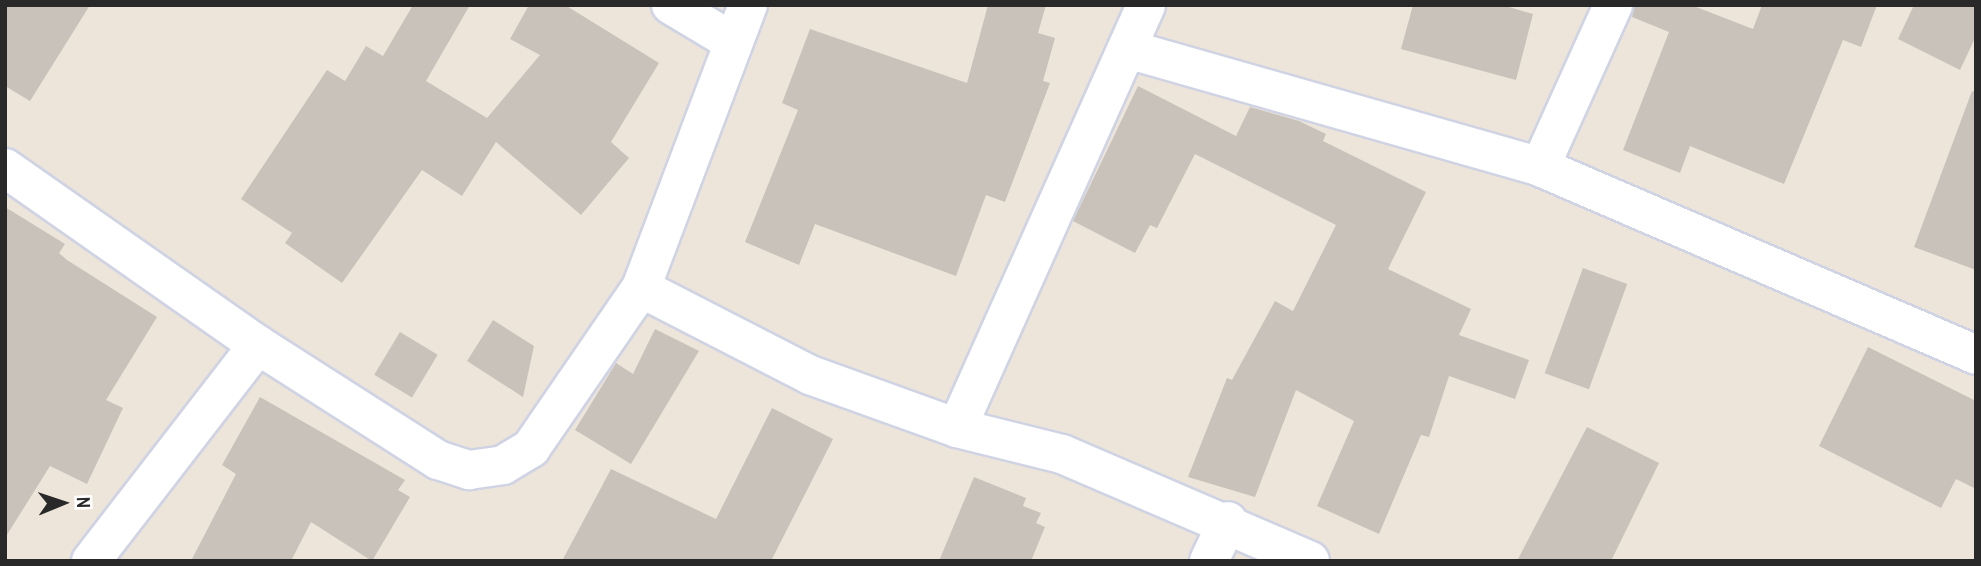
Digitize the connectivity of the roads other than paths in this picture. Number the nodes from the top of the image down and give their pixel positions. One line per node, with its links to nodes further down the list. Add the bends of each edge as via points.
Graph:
1 (671, 5): 5 (street)
2 (748, 5): 5 (street)
3 (1146, 5): 6 (street)
4 (1612, 5): 7 (street)
5 (733, 43): 9 (street)
6 (1127, 49): 7 (street); 12 (street)
7 (1540, 167): 11 (street)
8 (5, 168): 10 (street)
9 (641, 288): 10 (street, via 530,448 503,465 469,470 438,460); 12 (street, via 810,375)
10 (258, 345): 14 (street)
11 (1976, 355)
12 (957, 428): 13 (street, via 1062,454)
13 (1228, 521): 15 (street); 16 (street)
14 (92, 561)
15 (1209, 561)
16 (1310, 561)

